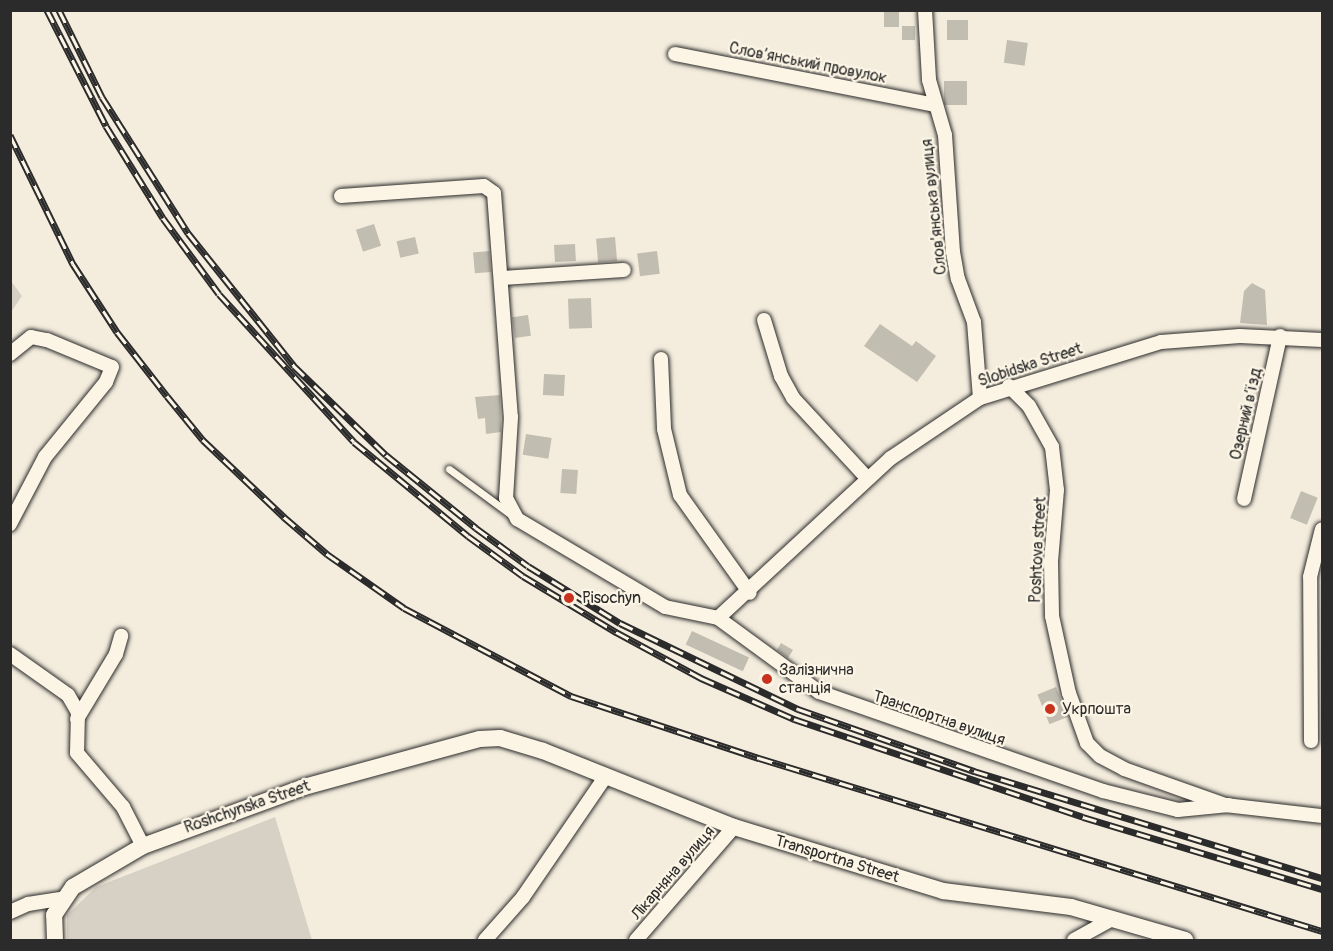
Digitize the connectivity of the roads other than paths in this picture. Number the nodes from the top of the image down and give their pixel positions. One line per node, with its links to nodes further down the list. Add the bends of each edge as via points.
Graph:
1 (925, 10): 3 (street, Слов’янська вулиця)
2 (675, 54): 3 (street, Слов’янський провулок)
3 (934, 105): 13 (street, Слов’янська вулиця, via 945,135 953,252 974,322)
4 (341, 196): 6 (street, via 488,187 496,197)
5 (624, 270): 6 (street)
6 (502, 278): 17 (street, via 511,417 506,498)
7 (764, 320): 15 (street, via 781,376 793,398)
8 (1280, 336): 9 (street, Slobidska Street); 12 (street, Slobidska Street, via 1161,342); 16 (street, Озерний в’їзд)
9 (1323, 340)
10 (10, 354): 18 (street, via 31,337 39,338 112,367 106,382 45,457)
11 (661, 359): 20 (street, via 664,429 680,495)
12 (1009, 386): 13 (street, Slobidska Street); 28 (street, Poshtova street, via 1029,406 1052,447 1057,490 1051,562 1052,616 1087,743 1100,756 1177,790)
13 (980, 398): 15 (street, Slobidska Street, via 914,440)
14 (450, 469): 17 (lane)
15 (868, 478): 20 (street, Slobidska Street)
16 (1244, 499)
17 (517, 519): 21 (street, Транспортна вулиця, via 666,607)
18 (10, 524)
19 (1323, 529): 26 (street, via 1310,577)
20 (750, 593): 21 (street, Slobidska Street)
21 (718, 618): 28 (street, Транспортна вулиця, via 819,692 862,710 1103,791 1178,810)
22 (121, 636): 24 (street, via 116,654)
23 (10, 654): 24 (street, via 68,695)
24 (77, 719): 31 (street, via 77,753 123,807)
25 (500, 738): 27 (street, Transportna Street); 31 (street, Roshchynska Street, via 480,739 304,787)
26 (1311, 741)
27 (606, 776): 30 (street, Transportna Street); 36 (street, via 523,897)
28 (1229, 806): 29 (street, Транспортна вулиця)
29 (1323, 816)
30 (734, 828): 34 (street, Transportna Street, via 943,891 1071,907); 37 (street, Лікарняна вулиця)
31 (142, 846): 32 (street, Roshchynska Street, via 73,887)
32 (64, 898): 33 (street, via 28,904); 35 (street, via 54,915)
33 (10, 912)
34 (1112, 919): 38 (street); 39 (street, Transportna Street)
35 (55, 940)
36 (485, 940)
37 (636, 940)
38 (1074, 940)
39 (1185, 940)

